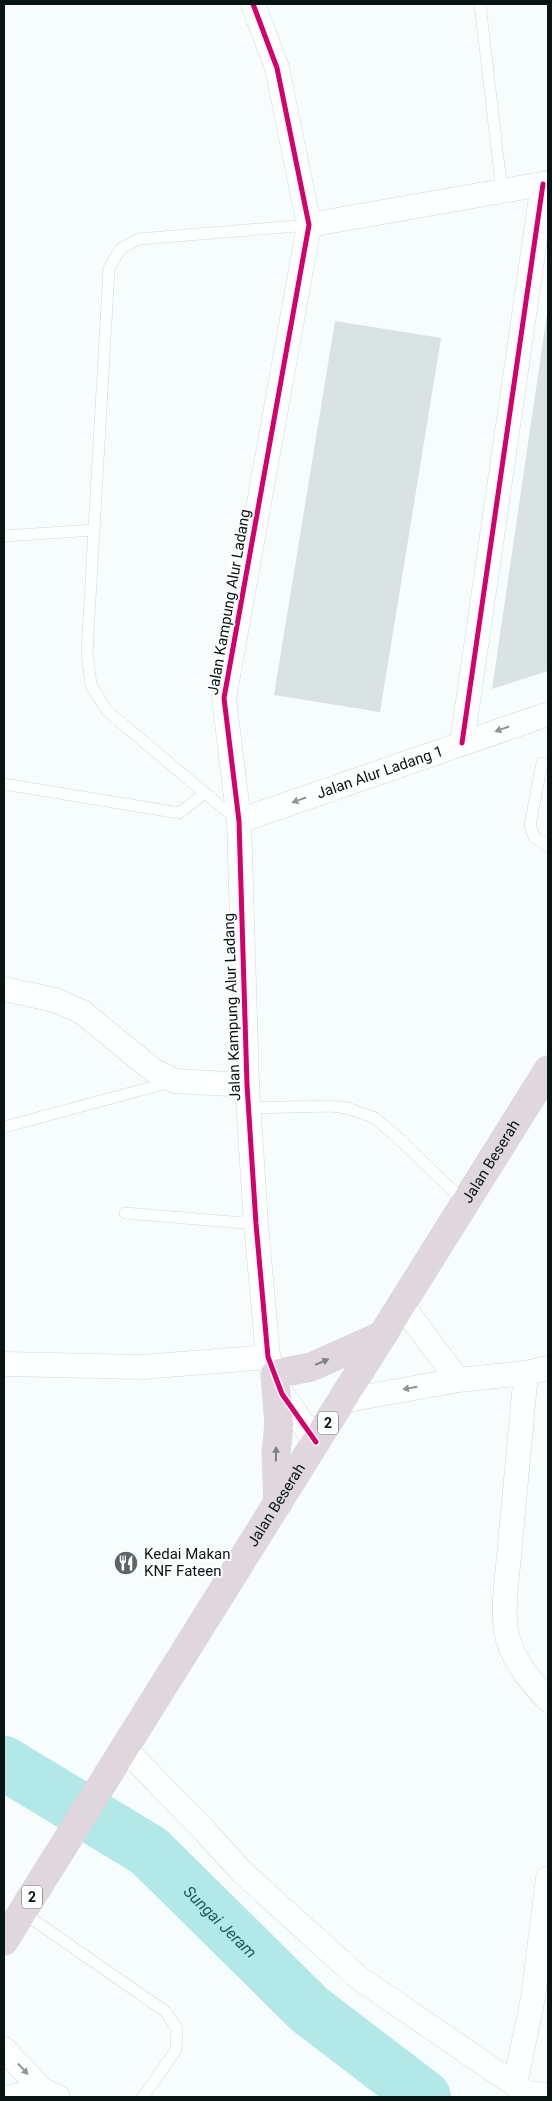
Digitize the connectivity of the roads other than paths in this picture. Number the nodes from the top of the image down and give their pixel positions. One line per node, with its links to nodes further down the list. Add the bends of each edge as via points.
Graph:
1 (253, 4): 5 (street, Jalan Kampung Alur Ladang, via 277,68)
2 (480, 4): 4 (lane)
3 (546, 183): 4 (street); 9 (street)
4 (502, 192): 5 (street)
5 (309, 225): 6 (lane, via 139,239 120,249 109,269); 13 (street, Jalan Kampung Alur Ladang, via 224,698)
6 (94, 530): 7 (lane); 12 (lane, via 87,652 91,685 107,711)
7 (4, 536)
8 (548, 714): 9 (street, Jalan Alur Ladang 1, one-way to 9)
9 (462, 743): 13 (street, Jalan Alur Ladang 1, one-way to 13)
10 (542, 763): 14 (lane, via 530,825 534,837)
11 (4, 784): 12 (lane, via 179,813)
12 (206, 793): 13 (lane)
13 (238, 821): 18 (street, Jalan Kampung Alur Ladang)
14 (548, 846)
15 (4, 989): 17 (street, via 55,1000 82,1012 153,1070)
16 (548, 1070): 20 (highway, Jalan Beserah / 2)
17 (175, 1081): 18 (street); 19 (lane)
18 (248, 1096): 20 (lane, via 347,1108 375,1118); 22 (street, Jalan Kampung Alur Ladang)
19 (4, 1127)
20 (466, 1203): 23 (highway, Jalan Beserah / 2)
21 (125, 1213): 22 (lane)
22 (256, 1224): 26 (street, Jalan Kampung Alur Ladang)
23 (402, 1305): 24 (highway, Jalan Beserah / 2); 28 (street)
24 (383, 1335): 26 (highway, one-way to 24, via 311,1367); 29 (highway, Jalan Beserah / 2)
25 (4, 1364): 26 (street)
26 (271, 1366): 30 (street, Jalan Kampung Alur Ladang, via 282,1394); 31 (highway, one-way to 26, via 276,1453 279,1424)
27 (537, 1371): 28 (street); 32 (street, via 505,1598 505,1629 511,1650)
28 (458, 1380): 29 (street, one-way to 29)
29 (342, 1401): 30 (highway, Jalan Beserah / 2)
30 (316, 1442): 31 (highway, Jalan Beserah / 2)
31 (278, 1503): 33 (highway, Jalan Beserah / 2)
32 (548, 1700)
33 (124, 1748): 35 (highway, Jalan Beserah / 2); 38 (street, via 242,1872 359,1978)
34 (548, 1878): 38 (street, via 533,1998)
35 (22, 1912): 36 (highway, Jalan Beserah / 2); 41 (lane, via 166,2012 177,2029 176,2050)
36 (4, 1942)
37 (4, 2049): 39 (street, one-way to 39)
38 (530, 2092)
39 (50, 2094): 40 (street)
40 (10, 2097)
41 (143, 2097)

